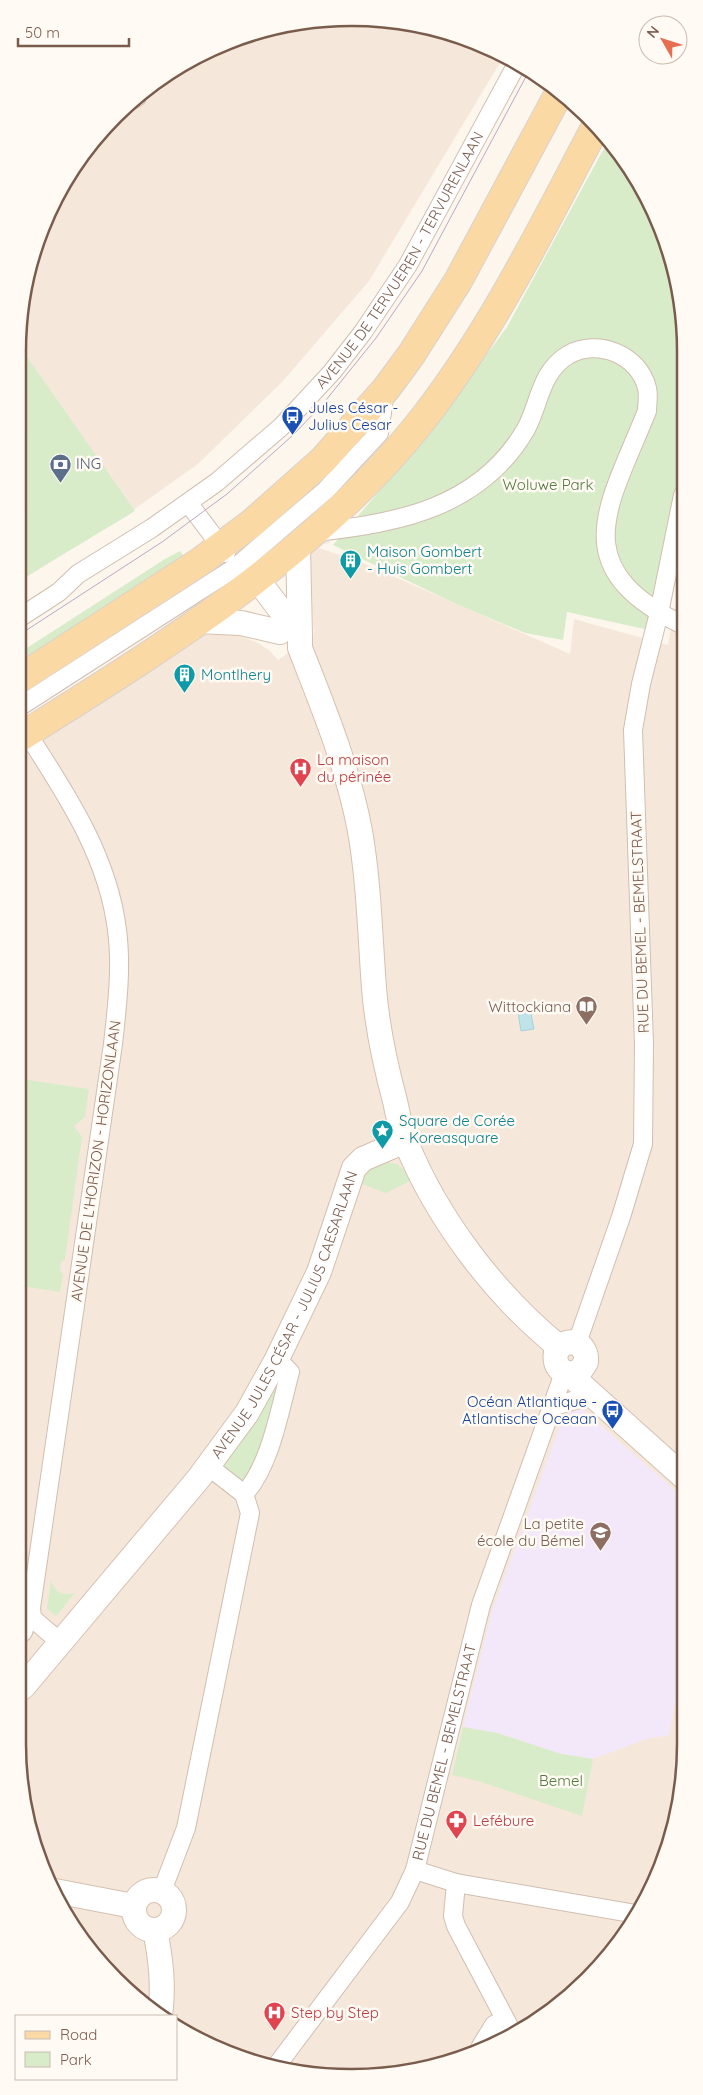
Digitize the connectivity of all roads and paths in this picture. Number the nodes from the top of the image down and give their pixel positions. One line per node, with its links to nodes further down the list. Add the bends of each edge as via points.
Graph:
1 (514, 70): 4 (street, AVENUE DE TERVUEREN - TERVURENLAAN, via 408,265 364,332 282,427)
2 (556, 99): 7 (main road, via 458,281 411,354 386,389 324,460 252,523)
3 (592, 133): 6 (main road, via 511,286 468,358 416,427 371,478)
4 (189, 504): 7 (street); 8 (street, AVENUE DE TERVUEREN - TERVURENLAAN, via 78,574 59,592)
5 (677, 523): 9 (street, RUE DU BEMEL - BEMELSTRAAT)
6 (307, 539): 7 (main road); 9 (street, via 420,513 470,490 491,474 511,450 526,427 545,379 562,360 578,350 613,351 635,367 647,389 648,398 647,411 614,488 606,525 607,551 615,574 639,600); 13 (street)
7 (239, 570): 10 (main road); 12 (street); 13 (street); 14 (main road, via 187,570)
8 (26, 613)
9 (658, 613): 11 (street); 20 (street, RUE DU BEMEL - BEMELSTRAAT, via 634,730 644,1044 643,1144 621,1217)
10 (196, 621): 13 (street, via 241,623); 15 (main road)
11 (677, 622)
12 (131, 635): 15 (street); 16 (street)
13 (287, 636): 19 (street, via 333,732 359,830 368,886 374,988 384,1056)
14 (26, 674)
15 (106, 682): 17 (main road)
16 (26, 702)
17 (26, 734)
18 (26, 740): 29 (street, AVENUE DE L'HORIZON - HORIZONLAAN, via 81,822 98,854 117,930 120,983)
19 (405, 1141): 20 (street, via 444,1214 475,1260 514,1305); 21 (street, AVENUE JULES CÉSAR - JULIUS CAESARLAAN, via 363,1159 354,1168 319,1272)
20 (568, 1345): 22 (street, via 585,1350 587,1356)
21 (277, 1360): 26 (street, AVENUE JULES CÉSAR - JULIUS CAESARLAAN, via 247,1413); 28 (street, via 290,1372 264,1465 254,1484)
22 (573, 1371): 23 (street); 24 (street, RUE DU BEMEL - BEMELSTRAAT); 25 (street)
23 (593, 1397): 24 (street); 27 (street)
24 (552, 1407): 33 (street, RUE DU BEMEL - BEMELSTRAAT, via 481,1605)
25 (677, 1452)
26 (208, 1466): 28 (street); 31 (street, AVENUE JULES CÉSAR - JULIUS CAESARLAAN)
27 (677, 1471)
28 (244, 1494): 35 (street, via 250,1513 186,1828)
29 (31, 1608): 30 (street, AVENUE DE L'HORIZON - HORIZONLAAN); 31 (street, via 32,1618)
30 (26, 1623)
31 (60, 1642): 32 (street, AVENUE JULES CÉSAR - JULIUS CAESARLAAN)
32 (26, 1682)
33 (415, 1870): 34 (street); 43 (street, RUE DU BEMEL - BEMELSTRAAT, via 400,1902)
34 (456, 1883): 38 (street); 41 (street, via 453,1916 456,1926)
35 (162, 1891): 37 (street, via 144,1892); 39 (street, via 172,1900 174,1913 167,1925)
36 (63, 1893): 37 (street)
37 (133, 1906): 39 (street, via 138,1924)
38 (629, 1913)
39 (155, 1930): 40 (street, via 162,1969)
40 (161, 2007)
41 (509, 2026): 42 (street, via 494,2025)
42 (485, 2040)
43 (280, 2061)

